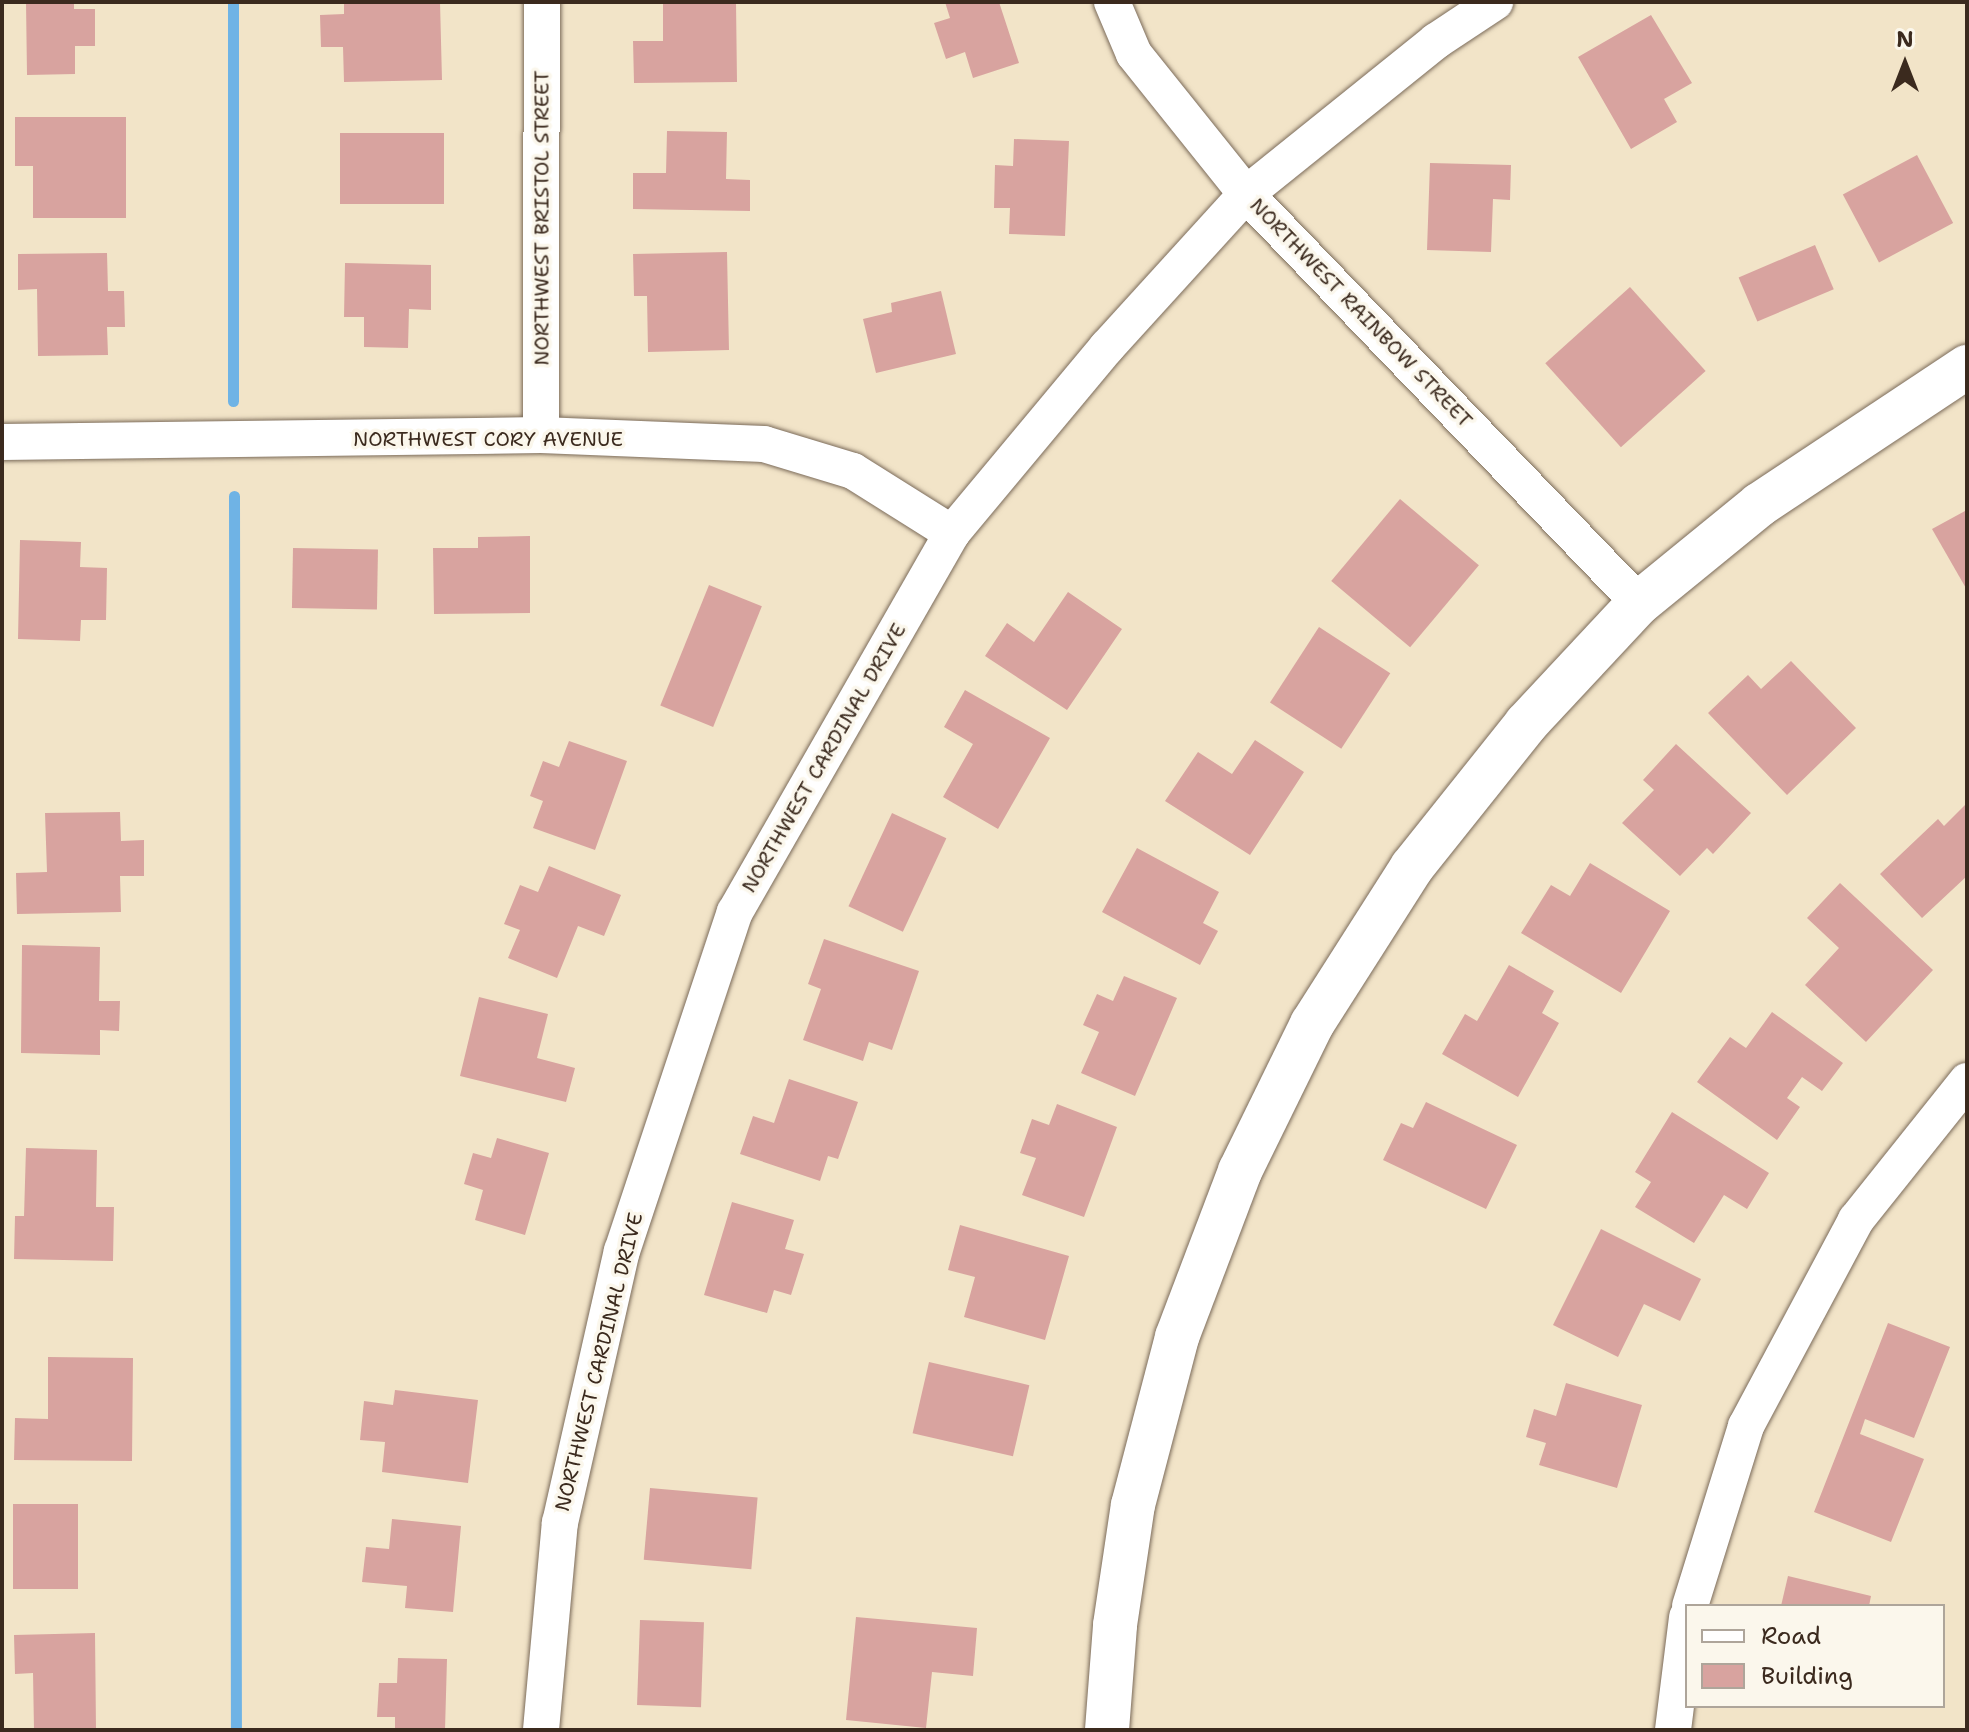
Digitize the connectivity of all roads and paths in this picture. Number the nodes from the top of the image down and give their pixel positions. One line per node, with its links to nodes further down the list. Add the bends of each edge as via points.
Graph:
1 (542, 2): 6 (street, NORTHWEST BRISTOL STREET)
2 (1112, 2): 4 (street, NORTHWEST RAINBOW STREET, via 1134,54)
3 (1495, 2): 4 (street, NORTHWEST CARDINAL DRIVE, via 1436,41)
4 (1246, 194): 8 (street, NORTHWEST CARDINAL DRIVE, via 1107,347); 9 (street, NORTHWEST RAINBOW STREET)
5 (1967, 367): 9 (main road, via 1759,505)
6 (541, 435): 7 (street, NORTHWEST CORY AVENUE); 8 (street, NORTHWEST CORY AVENUE, via 764,444 853,471)
7 (2, 442)
8 (952, 533): 13 (street, NORTHWEST CARDINAL DRIVE, via 735,912 622,1251 560,1523)
9 (1639, 603): 14 (main road, via 1526,724 1412,867 1312,1024 1240,1171 1177,1337 1133,1505 1115,1625)
10 (1967, 1081): 11 (street, via 1856,1220 1746,1426)
11 (1691, 1604)
12 (1685, 1633): 15 (street)
13 (541, 1730)
14 (1107, 1730)
15 (1673, 1730)

